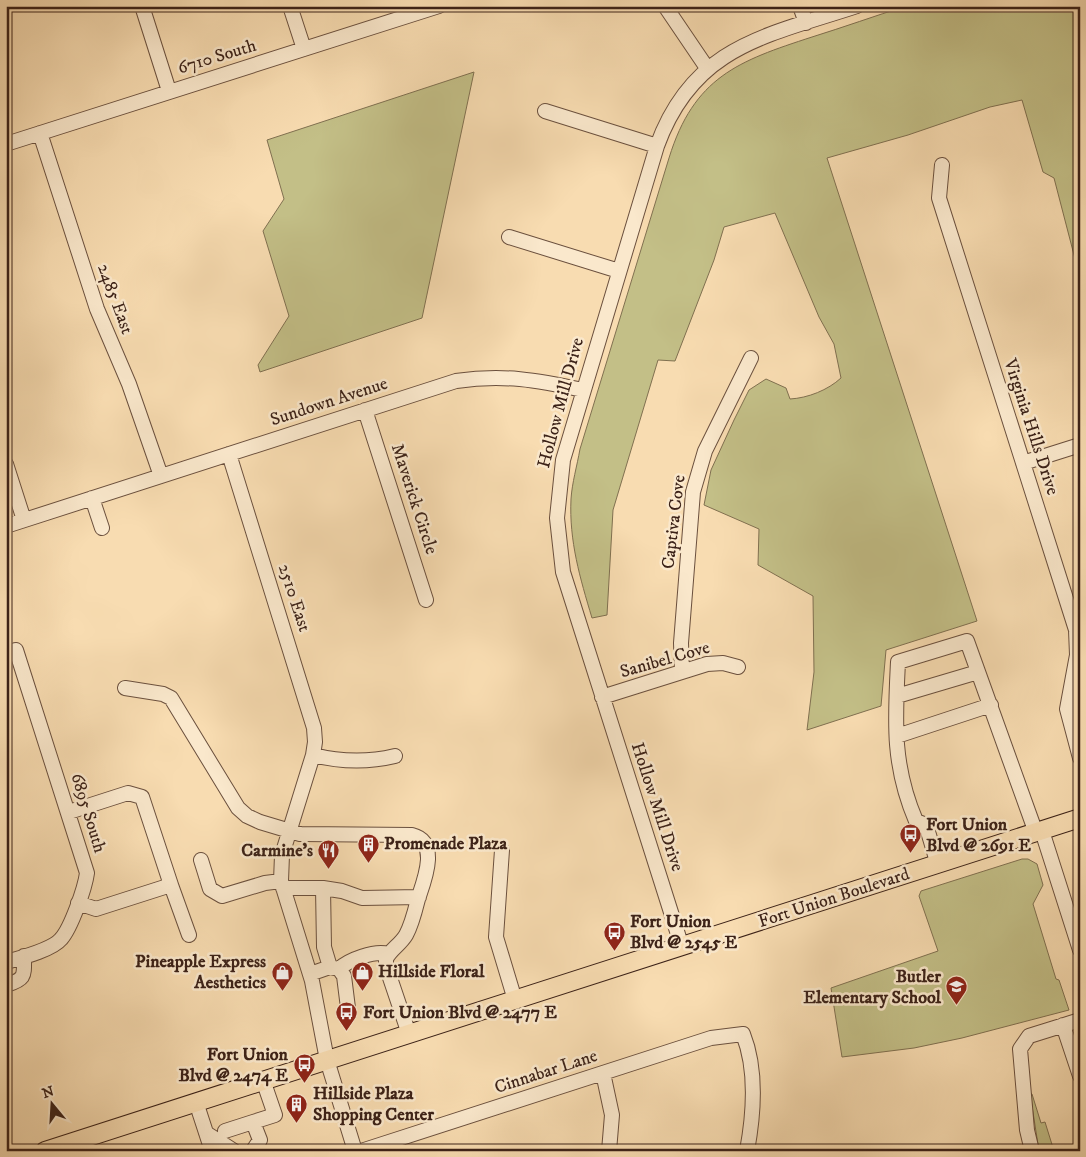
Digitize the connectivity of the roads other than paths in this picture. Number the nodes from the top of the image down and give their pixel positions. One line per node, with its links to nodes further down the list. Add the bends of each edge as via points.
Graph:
1 (142, 6): 10 (street)
2 (290, 6): 8 (street)
3 (438, 6): 8 (street, 6710 South)
4 (665, 6): 9 (street)
5 (800, 6): 7 (street)
6 (857, 6): 7 (street, Hollow Mill Drive)
7 (806, 23): 9 (street, Hollow Mill Drive, via 755,40)
8 (304, 50): 10 (street, 6710 South)
9 (707, 68): 14 (street, Hollow Mill Drive, via 677,102)
10 (169, 91): 12 (street, 6710 South)
11 (545, 111): 14 (street)
12 (40, 133): 13 (street, 6710 South); 25 (street, 2485 East, via 97,310 129,384)
13 (6, 144)
14 (657, 146): 17 (street, Hollow Mill Drive)
15 (942, 165): 23 (street, Virginia Hills Drive, via 939,198)
16 (509, 237): 17 (street)
17 (619, 270): 19 (street, Hollow Mill Drive)
18 (751, 358): 33 (street, Captiva Cove, via 705,451 693,492 681,643)
19 (583, 390): 20 (street, Sundown Avenue, via 524,378 479,378 448,384); 37 (street, Hollow Mill Drive, via 563,460 557,528 563,572)
20 (365, 410): 22 (street, Sundown Avenue); 30 (street, Maverick Circle)
21 (1080, 445): 23 (street)
22 (229, 454): 25 (street, Sundown Avenue); 40 (street, 2510 East, via 311,714 315,742)
23 (1023, 463): 42 (street, Virginia Hills Drive, via 1076,630 1077,655 1067,709)
24 (6, 464): 27 (street)
25 (161, 476): 26 (street, Sundown Avenue)
26 (92, 498): 27 (street, Sundown Avenue); 29 (street)
27 (24, 520): 28 (street, Sundown Avenue)
28 (6, 526)
29 (102, 528)
30 (426, 600)
31 (6, 653): 43 (street, 6895 South, via 16,650)
32 (738, 667): 33 (street, Sanibel Cove, via 723,663 707,664)
33 (682, 672): 37 (street, Sanibel Cove)
34 (978, 672): 36 (street); 36 (street, via 967,641 898,662); 38 (street)
35 (125, 688): 45 (street, via 171,698 238,808 247,816)
36 (896, 696): 39 (street)
37 (602, 697): 56 (street, Hollow Mill Drive)
38 (991, 705): 39 (street); 46 (street)
39 (897, 736): 49 (street, via 900,775 906,798 916,821 926,825)
40 (313, 756): 41 (street, via 354,762); 45 (street, 2510 East)
41 (395, 756)
42 (1080, 758)
43 (69, 812): 50 (street, via 128,793 142,797); 54 (street, 6895 South, via 87,873)
44 (1080, 818): 46 (main road, Fort Union Boulevard)
45 (289, 832): 51 (street, 2510 East, via 282,855); 53 (street, via 417,836 424,844 428,858)
46 (1039, 832): 49 (main road, Fort Union Boulevard); 57 (street)
47 (502, 850): 64 (street, via 496,937)
48 (202, 860): 51 (street, via 210,889 222,896 265,883)
49 (938, 865): 56 (main road, Fort Union Boulevard)
50 (170, 885): 54 (street, via 96,909); 55 (street)
51 (282, 885): 52 (street); 62 (street, 2510 East)
52 (323, 888): 53 (street, via 362,898); 61 (street, via 324,947)
53 (419, 897): 58 (street, via 406,936)
54 (78, 904): 59 (street, 6895 South, via 61,940)
55 (189, 935)
56 (682, 947): 64 (main road, Fort Union Boulevard)
57 (1080, 950)
58 (388, 954): 61 (street, via 378,953); 68 (street, via 386,966)
59 (24, 956): 60 (street, 6895 South); 63 (street, via 24,974 20,981)
60 (6, 962)
61 (335, 968): 62 (street); 65 (street, via 344,976)
62 (310, 974): 69 (street, 2510 East)
63 (6, 985)
64 (515, 1000): 68 (main road, Fort Union Boulevard)
65 (348, 1008)
66 (1080, 1020): 67 (street)
67 (1063, 1026): 71 (street); 85 (street, via 1029,1036 1020,1049 1027,1130)
68 (409, 1034): 69 (main road, Fort Union Boulevard)
69 (327, 1060): 72 (main road, Fort Union Boulevard); 81 (street, 2510 East)
70 (603, 1073): 82 (street, Cinnabar Lane); 83 (street, via 612,1115); 84 (street, Cinnabar Lane, via 711,1038 743,1034 751,1058 752,1112)
71 (1080, 1076)
72 (263, 1080): 73 (main road, Fort Union Boulevard); 74 (street, via 275,1115)
73 (196, 1102): 76 (street); 78 (main road, Fort Union Boulevard)
74 (254, 1122): 75 (street); 77 (street, via 260,1140)
75 (225, 1131)
76 (206, 1133): 79 (street); 80 (street)
77 (254, 1150)
78 (45, 1151)
79 (212, 1151)
80 (234, 1151)
81 (355, 1151)
82 (361, 1151)
83 (609, 1151)
84 (746, 1151)
85 (1032, 1151)

